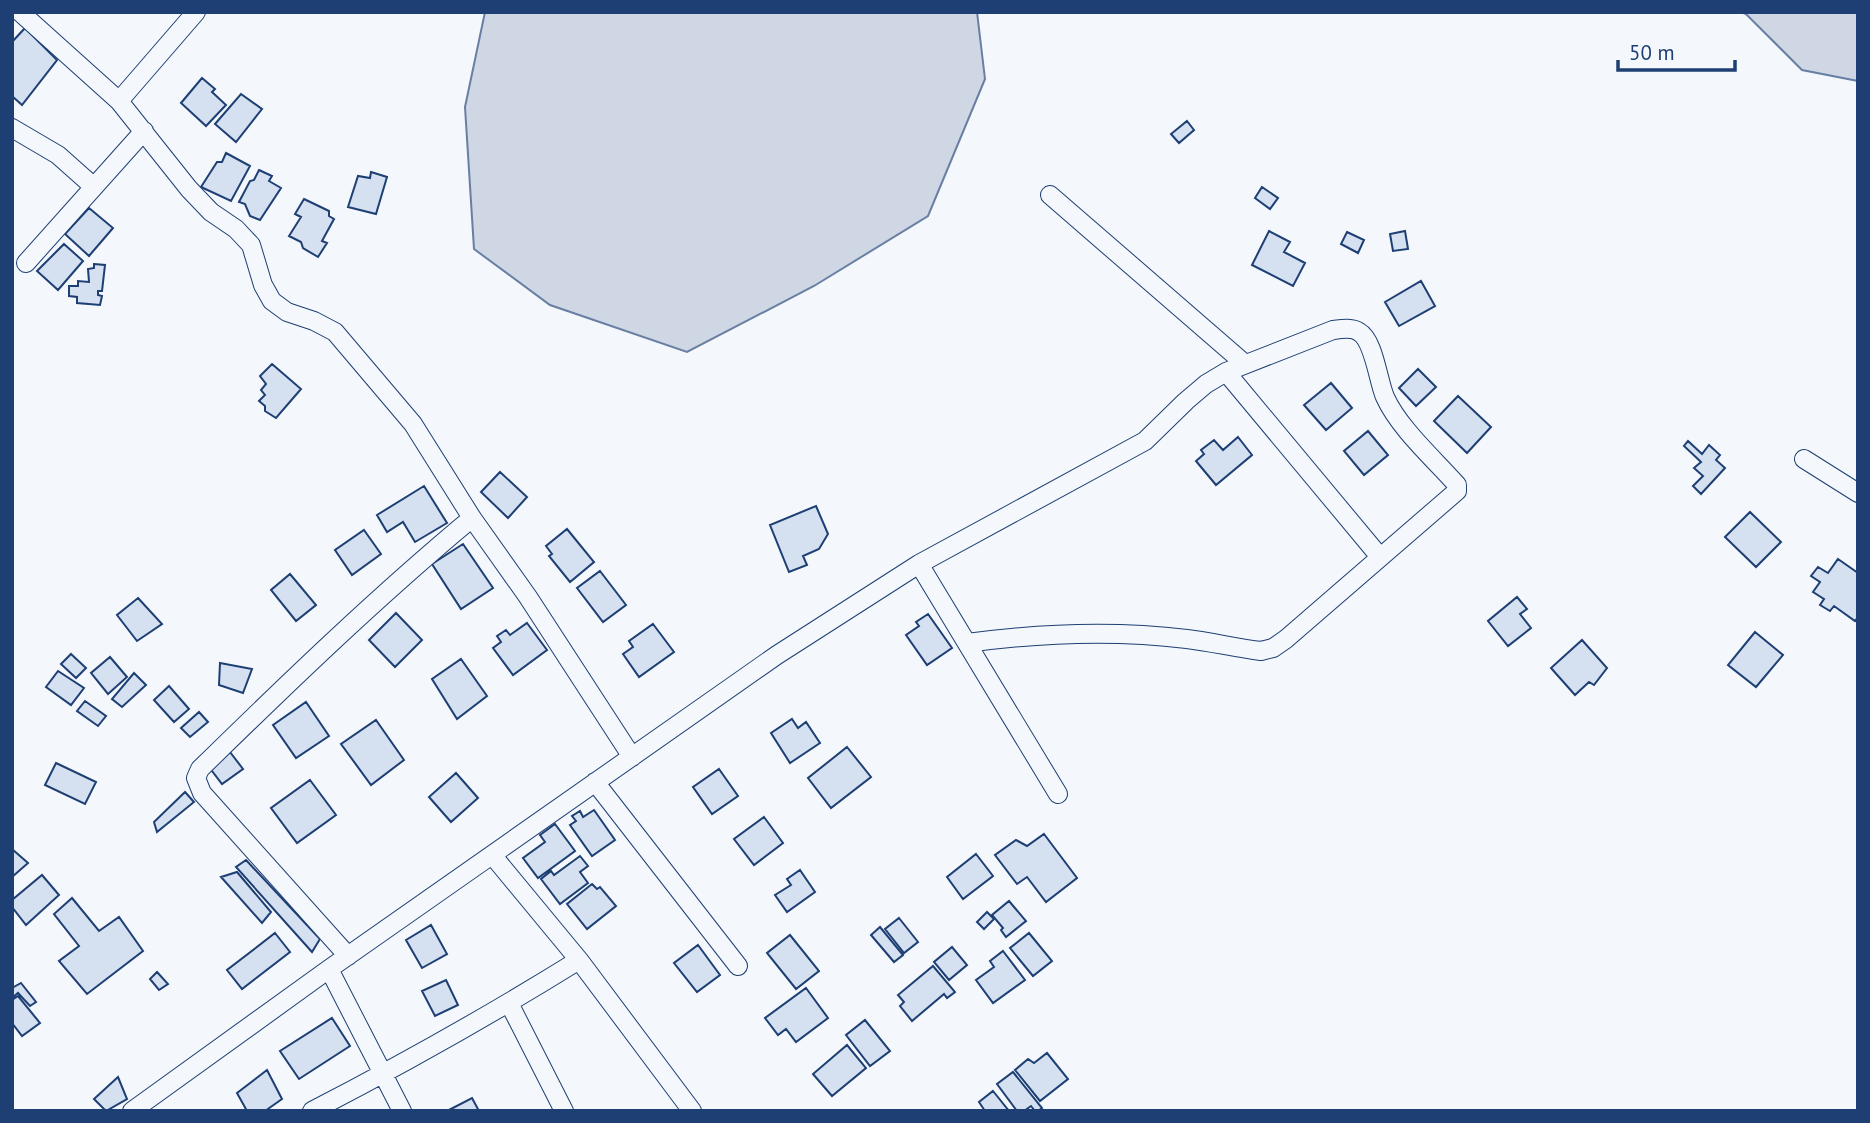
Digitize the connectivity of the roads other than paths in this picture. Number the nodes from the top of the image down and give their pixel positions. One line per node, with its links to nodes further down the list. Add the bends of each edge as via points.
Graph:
1 (196, 12): 3 (street)
2 (29, 15): 3 (street)
3 (119, 101): 5 (street)
4 (12, 128): 6 (street, via 58,155)
5 (144, 131): 6 (street); 13 (street, via 188,190 251,245 272,301 287,313 335,332 354,352 413,424)
6 (94, 187): 8 (street)
7 (1050, 195): 9 (street)
8 (26, 263)
9 (1245, 364): 10 (street); 14 (street, via 1333,330 1360,332 1368,342 1379,382 1395,414 1458,488)
10 (1226, 372): 14 (street); 15 (street, via 1186,401 1145,441)
11 (1804, 459): 12 (street)
12 (1858, 493)
13 (472, 518): 17 (street); 21 (street, via 392,585 200,769 196,778 202,793)
14 (1380, 557): 16 (street, via 1286,639 1261,651 1185,638 1106,634)
15 (919, 564): 16 (street); 17 (street, via 777,655)
16 (967, 643): 19 (street)
17 (632, 757): 18 (street)
18 (595, 782): 20 (street); 23 (street)
19 (1058, 794)
20 (493, 856): 21 (street); 22 (street)
21 (348, 956): 24 (street)
22 (579, 960): 25 (street); 31 (street)
23 (738, 966)
24 (329, 969): 26 (street); 27 (street)
25 (509, 1003): 26 (street); 30 (street)
26 (382, 1074): 28 (street); 29 (street)
27 (132, 1111)
28 (312, 1111)
29 (402, 1111)
30 (564, 1111)
31 (692, 1111)

